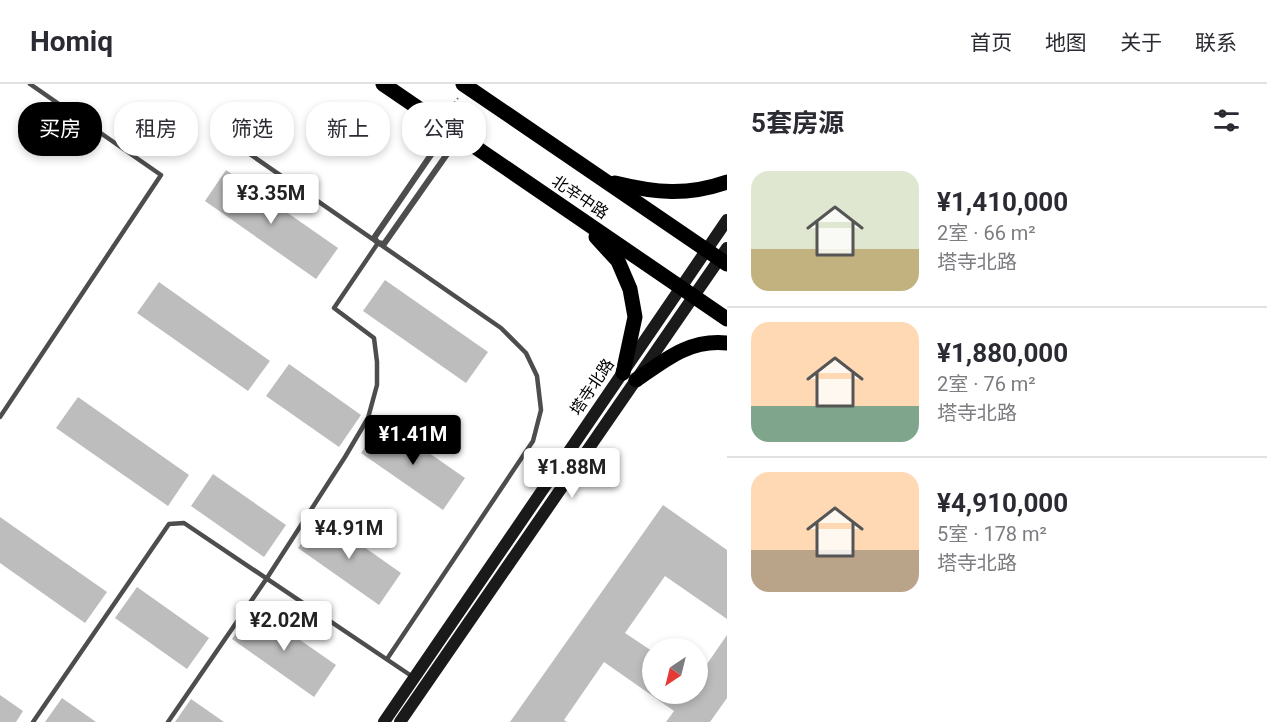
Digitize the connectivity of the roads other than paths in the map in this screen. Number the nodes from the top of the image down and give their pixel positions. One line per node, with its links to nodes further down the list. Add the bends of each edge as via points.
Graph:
1 (30, 84): 21 (lane, via 161,175)
2 (383, 84): 4 (main road, 北辛中路)
3 (463, 84): 9 (main road, 北辛中路)
4 (409, 102)
5 (486, 155): 11 (main road, 北辛中路)
6 (253, 156): 13 (lane)
7 (436, 156): 13 (street, via 374,238)
8 (439, 156): 13 (street, via 384,244)
9 (605, 181): 10 (main road, via 651,192 710,188); 14 (main road, 北辛中路)
10 (727, 182)
11 (580, 219): 16 (main road, 北辛中路); 20 (main road, via 618,261 630,289 635,317)
12 (727, 220): 14 (main road, 塔寺北路)
13 (378, 243): 22 (lane, via 334,308 374,338 377,385 368,418); 23 (lane, via 501,328 526,352 537,376 541,410 533,441)
14 (706, 250): 15 (main road, 北辛中路); 16 (main road, 塔寺北路)
15 (724, 257): 17 (main road, 塔寺北路)
16 (681, 288): 17 (main road, 北辛中路); 20 (main road, 塔寺北路)
17 (694, 297): 18 (main road, 北辛中路); 20 (main road, 塔寺北路)
18 (727, 320)
19 (727, 343): 20 (main road, via 692,345)
20 (630, 376): 24 (main road, 塔寺北路); 28 (main road, 塔寺北路)
21 (0, 417)
22 (267, 578): 23 (lane); 25 (lane, via 184,523 169,524); 26 (lane)
23 (387, 659): 24 (lane)
24 (414, 678): 27 (main road, 塔寺北路)
25 (33, 722)
26 (168, 722)
27 (384, 722)
28 (400, 722)

